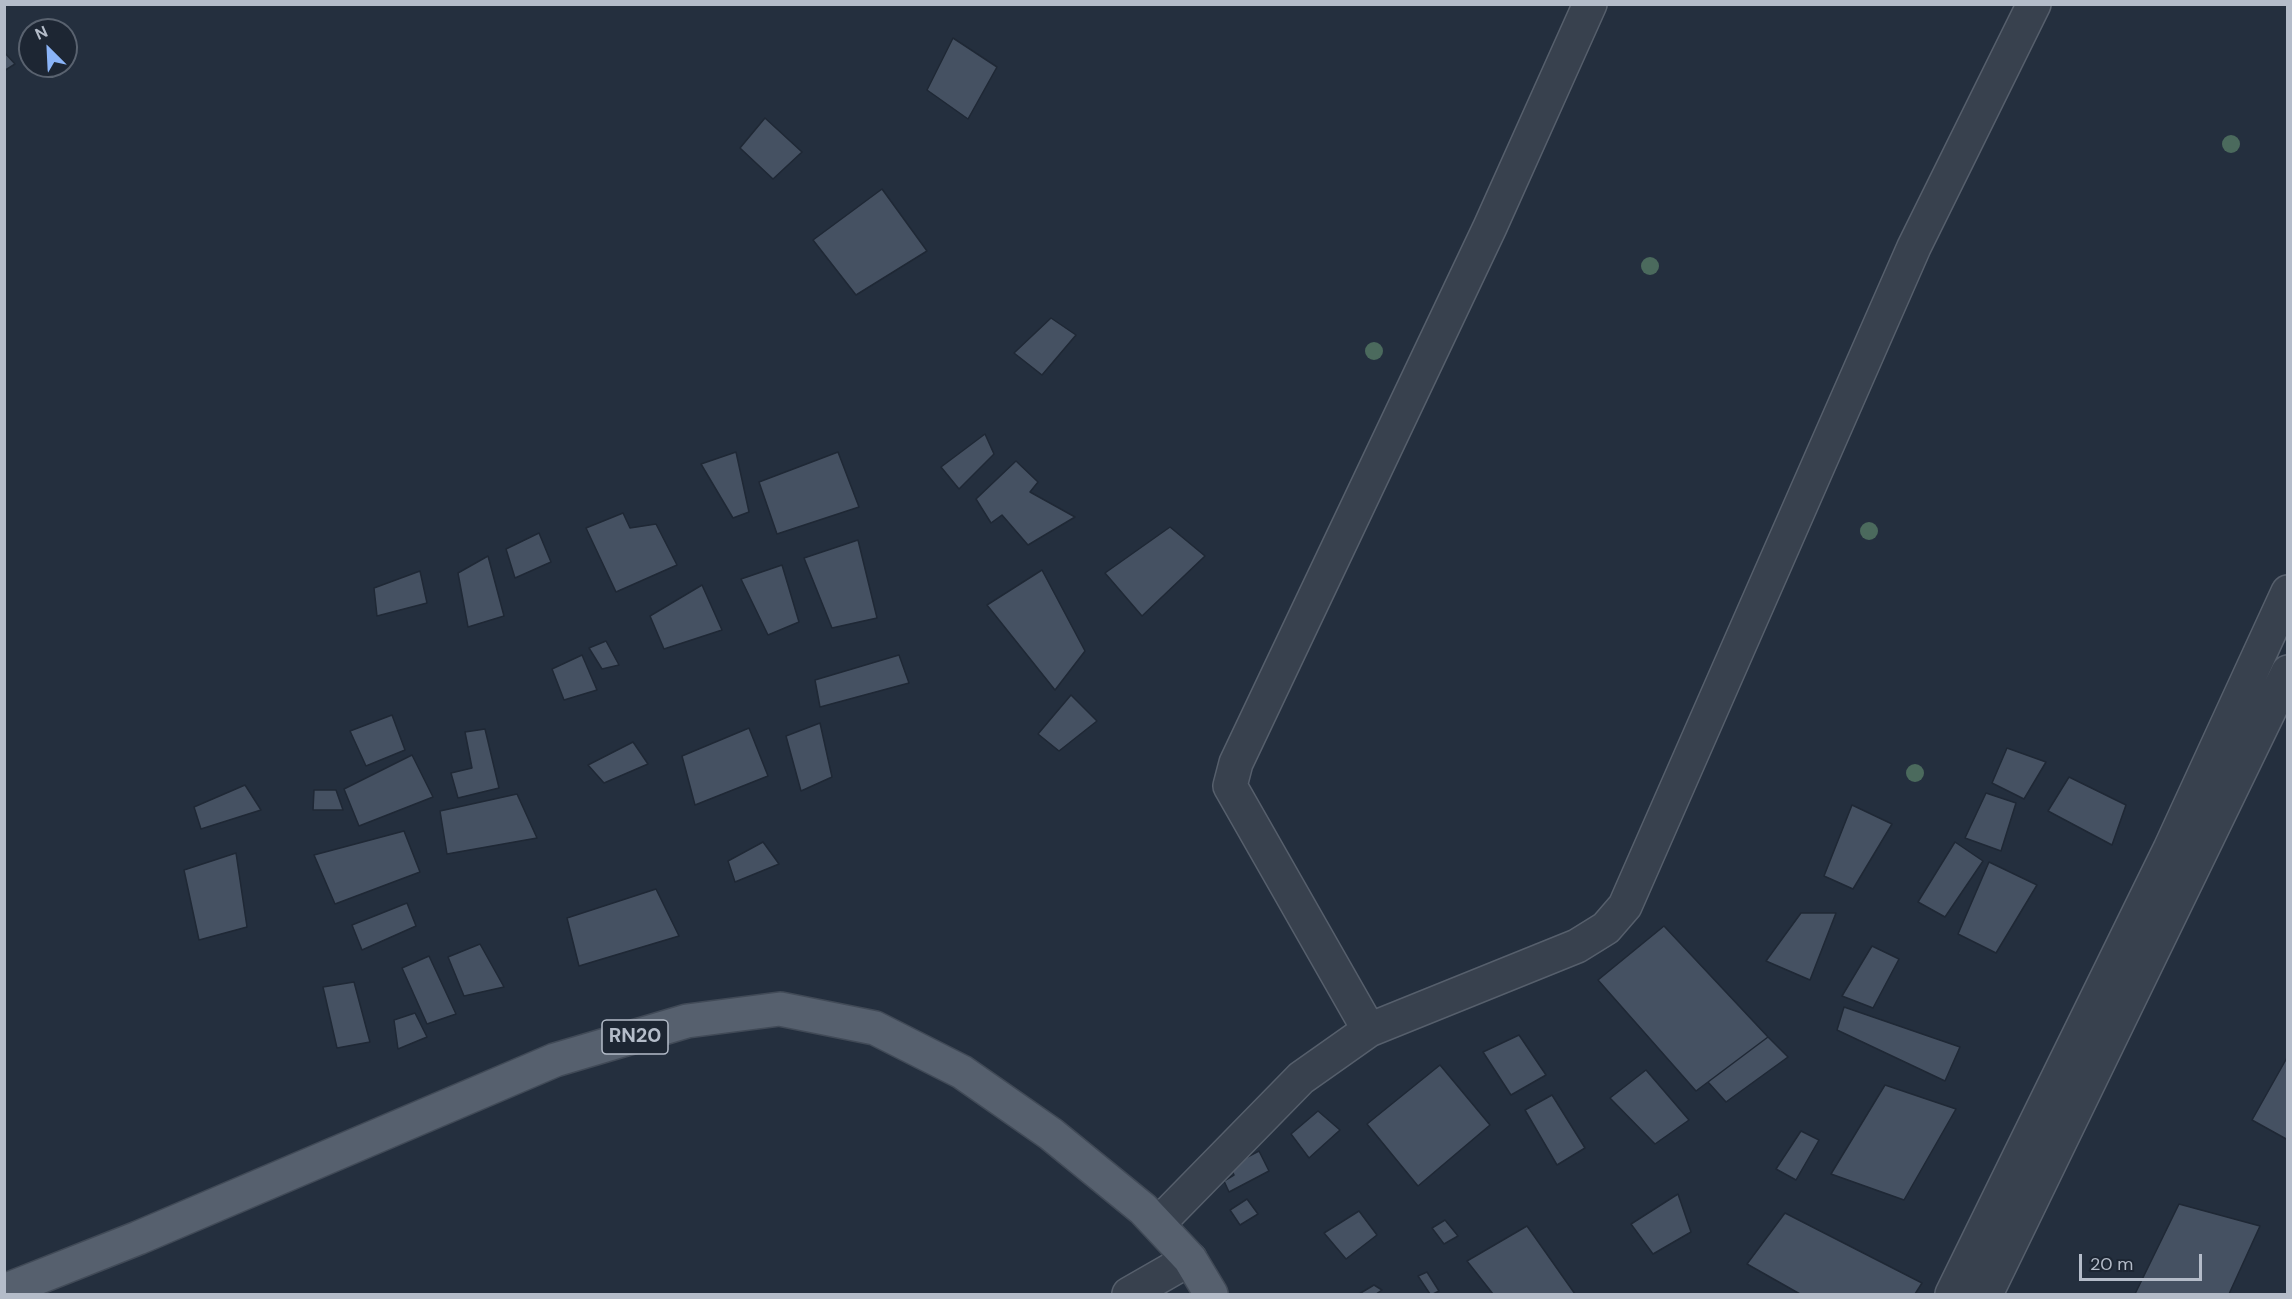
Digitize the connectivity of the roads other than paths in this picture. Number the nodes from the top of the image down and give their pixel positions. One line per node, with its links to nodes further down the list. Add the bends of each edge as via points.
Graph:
1 (1590, 4): 5 (street, via 1485,237 1236,763 1230,786)
2 (2034, 4): 5 (street, via 1914,247 1625,906 1606,928 1577,945)
3 (2288, 592): 11 (street, via 2170,849)
4 (2288, 672): 12 (street)
5 (1369, 1030): 6 (street, via 1301,1078)
6 (1158, 1224): 7 (main road, RN20); 8 (main road, RN20, via 1051,1134 962,1072 875,1028 780,1009 687,1021 555,1060 148,1234)
7 (1190, 1259): 9 (street); 10 (main road, RN20)
8 (4, 1291)
9 (1129, 1294)
10 (1211, 1294)
11 (1952, 1294)
12 (1986, 1294)

